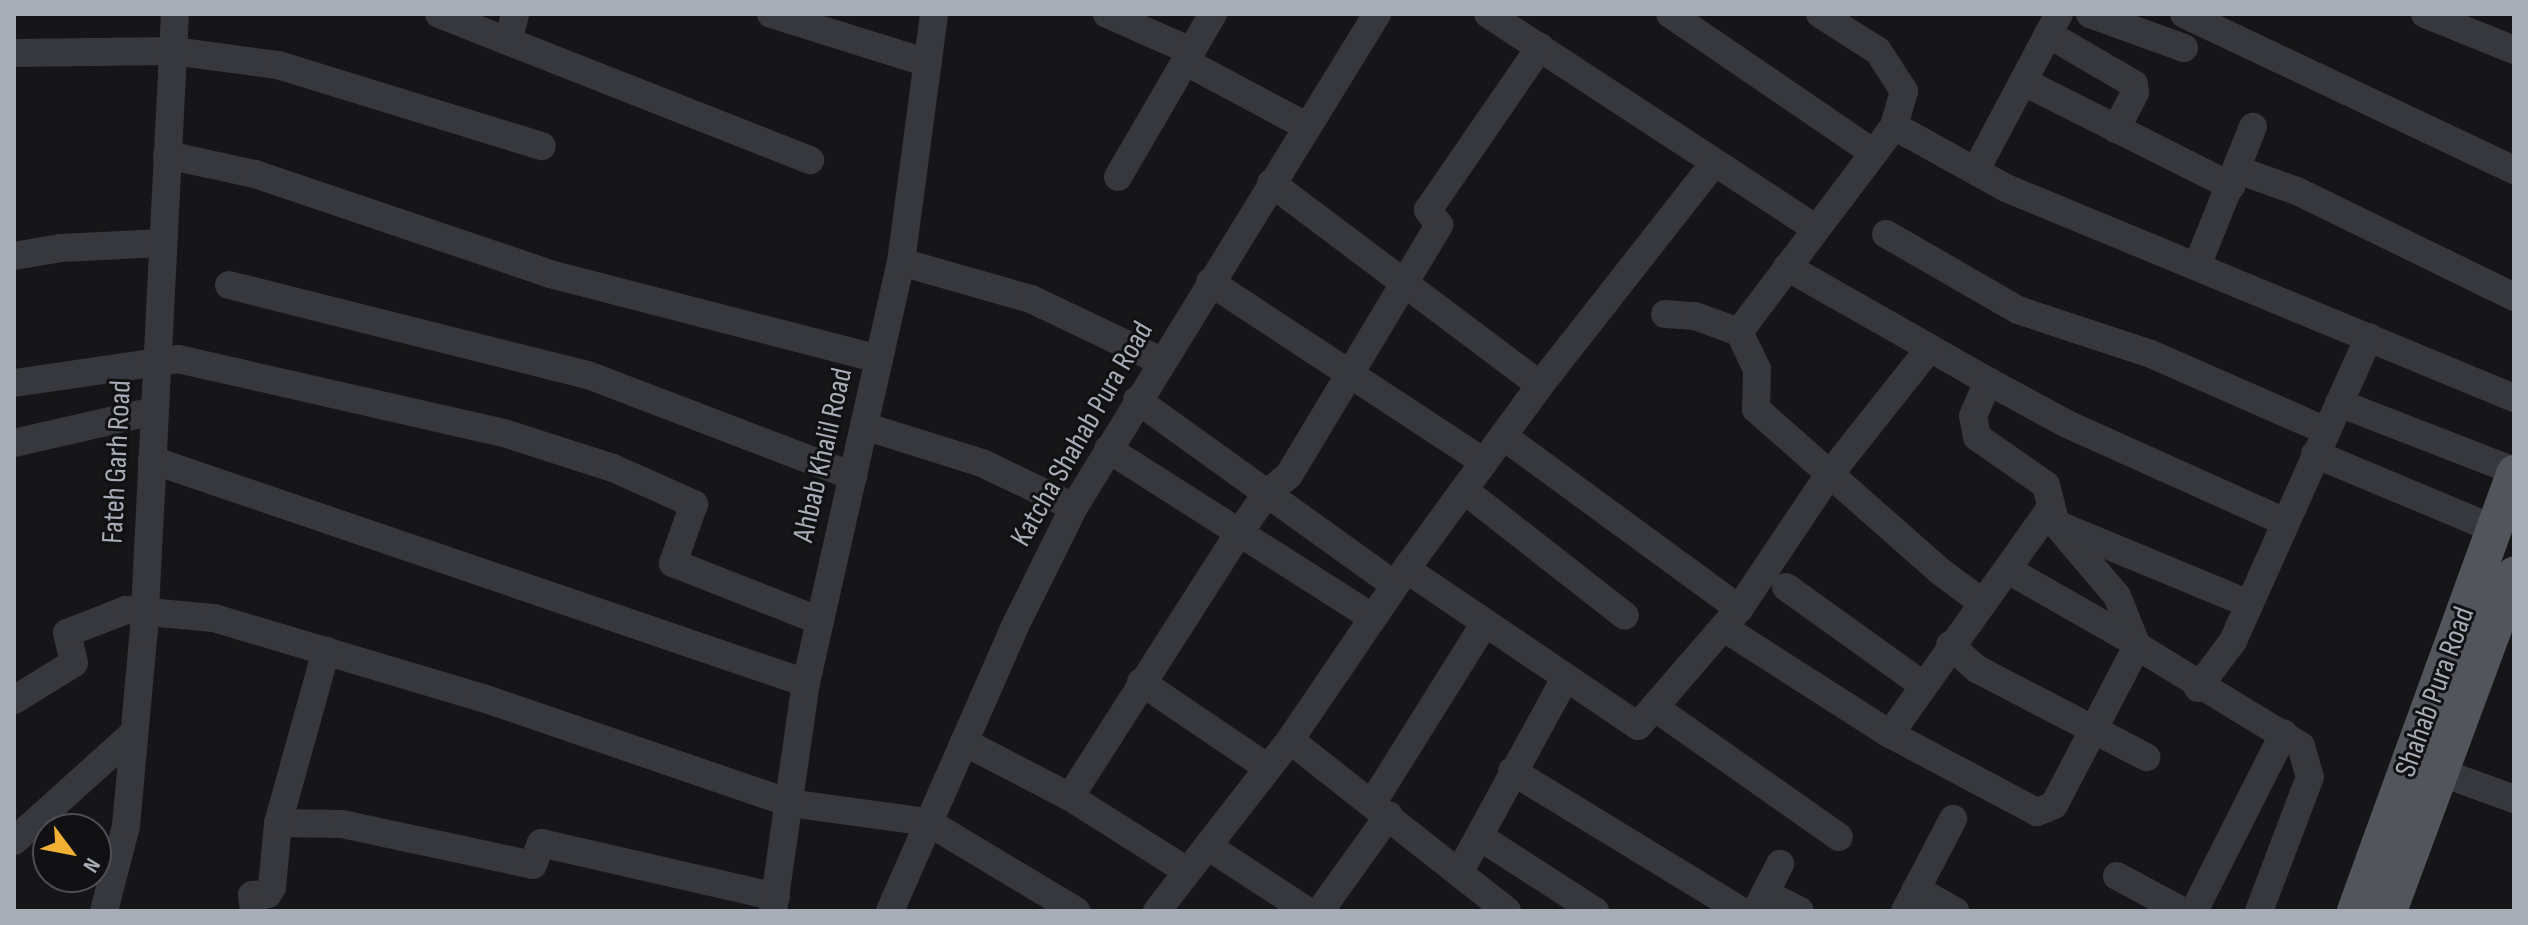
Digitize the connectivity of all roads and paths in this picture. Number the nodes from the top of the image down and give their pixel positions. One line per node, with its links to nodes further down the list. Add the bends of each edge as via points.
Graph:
1 (175, 14): 19 (street, Fateh Garh Road)
2 (439, 14): 15 (street)
3 (771, 14): 22 (street)
4 (934, 14): 22 (street, Ahbab Khalil Road)
5 (1213, 14): 21 (street)
6 (1377, 14): 24 (street, Katcha Shahab Pura Road)
7 (1488, 14): 16 (street)
8 (1670, 14): 29 (street)
9 (1820, 14): 25 (street, via 1878,51 1904,91)
10 (2090, 14): 17 (street)
11 (2184, 14): 34 (street)
12 (2425, 14): 18 (street)
13 (1115, 16): 21 (street)
14 (2054, 24): 23 (street); 27 (street, via 2134,84 2135,93)
15 (512, 28): 31 (street)
16 (1540, 47): 32 (street); 46 (street, via 1428,210 1439,225)
17 (2184, 48)
18 (2514, 50)
19 (173, 51): 20 (street); 28 (street, via 278,65); 30 (street, Fateh Garh Road)
20 (14, 53)
21 (1189, 57): 24 (street); 35 (street)
22 (928, 63): 42 (street, Ahbab Khalil Road)
23 (2024, 82): 27 (street); 33 (street)
24 (1306, 126): 37 (street, Katcha Shahab Pura Road)
25 (1894, 126): 29 (street); 33 (street)
26 (2253, 127): 36 (street)
27 (2116, 129): 36 (street)
28 (542, 146)
29 (1874, 153): 38 (street)
30 (167, 155): 40 (street, Fateh Garh Road); 53 (street, via 255,174 550,274)
31 (810, 160)
32 (1714, 163): 38 (street); 59 (street)
33 (1977, 168): 43 (street, via 2006,188)
34 (2514, 170)
35 (1118, 177)
36 (2234, 178): 43 (street); 48 (street, via 2297,191)
37 (1271, 183): 45 (street, Katcha Shahab Pura Road); 46 (street)
38 (1815, 228): 44 (street)
39 (1886, 234): 67 (street, via 2018,310 2151,354)
40 (162, 243): 41 (street); 55 (street, Fateh Garh Road)
41 (14, 256)
42 (901, 262): 53 (street, Ahbab Khalil Road); 54 (street, via 1031,299)
43 (2197, 266): 51 (street)
44 (1787, 267): 50 (street); 52 (street)
45 (1210, 282): 54 (street, Katcha Shahab Pura Road); 56 (street)
46 (1405, 283): 56 (street); 59 (street)
47 (229, 285): 73 (street, via 588,375)
48 (2514, 297)
49 (1665, 314): 50 (street, via 1695,316)
50 (1739, 332): 71 (street, via 1757,369 1756,409)
51 (2369, 337): 60 (street); 62 (street)
52 (1930, 348): 57 (street); 71 (street)
53 (879, 359): 64 (street, Ahbab Khalil Road)
54 (1161, 361): 61 (street, Katcha Shahab Pura Road)
55 (156, 363): 58 (street); 63 (street, Fateh Garh Road); 91 (street, via 178,359 504,433 613,468 694,504 673,563)
56 (1348, 377): 70 (street); 75 (street, via 1289,475)
57 (1988, 381): 77 (street, via 1972,426 1977,437 2046,485); 78 (street, via 2067,424)
58 (14, 383)
59 (1540, 385): 65 (street)
60 (2514, 398)
61 (1137, 400): 68 (street, Katcha Shahab Pura Road); 75 (street)
62 (2339, 403): 67 (street); 72 (street)
63 (154, 411): 66 (street); 69 (street, Fateh Garh Road)
64 (864, 426): 73 (street, Ahbab Khalil Road); 76 (street, via 982,463)
65 (1503, 436): 70 (street); 90 (street)
66 (14, 443)
67 (2321, 443): 78 (street); 79 (street)
68 (1108, 449): 76 (street, Katcha Shahab Pura Road); 80 (street)
69 (152, 460): 87 (street, Fateh Garh Road); 98 (street)
70 (1484, 462): 74 (street)
71 (1832, 472): 85 (street, via 1941,572); 90 (street)
72 (2514, 472): 79 (main road, Shahab Pura Road)
73 (853, 476): 91 (street, Ahbab Khalil Road)
74 (1464, 490): 83 (street); 88 (street)
75 (1267, 493): 80 (street); 83 (street)
76 (1074, 507): 108 (street, Katcha Shahab Pura Road)
77 (2053, 516): 81 (street); 86 (street); 93 (street, via 2117,596)
78 (2285, 522): 86 (street)
79 (2494, 529): 146 (main road, Shahab Pura Road)
80 (1239, 533): 89 (street); 97 (street)
81 (2008, 570): 85 (street); 93 (street)
82 (2514, 574): 112 (main road)
83 (1400, 577): 89 (street); 92 (street)
84 (1786, 587): 99 (street)
85 (1983, 603): 94 (street)
86 (2249, 604): 100 (street, via 2233,641)
87 (144, 613): 95 (street, via 214,618); 101 (street, via 126,610 67,633 74,663); 104 (street, Fateh Garh Road)
88 (1625, 616)
89 (1372, 617): 107 (street)
90 (1732, 618): 102 (street); 106 (street)
91 (820, 621): 98 (street, Ahbab Khalil Road)
92 (1485, 623): 96 (street); 116 (street)
93 (2136, 644): 100 (street); 103 (street)
94 (1950, 645): 99 (street); 103 (street, via 1977,669)
95 (326, 651): 115 (street, via 483,698); 119 (street)
96 (1566, 677): 102 (street); 111 (street)
97 (1141, 682): 110 (street); 113 (street)
98 (806, 683): 115 (street, Ahbab Khalil Road)
99 (1923, 685): 106 (street)
100 (2198, 688): 105 (street)
101 (14, 700)
102 (1646, 716): 121 (street)
103 (2092, 729): 106 (street, via 2047,812 2037,812); 109 (street)
104 (134, 733): 122 (street); 132 (street, Fateh Garh Road, via 126,826)
105 (2284, 733): 144 (street); 145 (street, via 2301,746 2310,777)
106 (1890, 734)
107 (1290, 740): 110 (street); 116 (street)
108 (964, 742): 113 (street); 118 (street, Katcha Shahab Pura Road)
109 (2146, 757)
110 (1265, 766): 123 (street)
111 (1512, 771): 120 (street); 140 (street)
112 (2440, 772): 114 (street); 147 (main road)
113 (1070, 797): 125 (street)
114 (2514, 799)
115 (789, 803): 118 (street); 131 (street, Ahbab Khalil Road)
116 (1381, 808): 126 (street); 137 (street)
117 (1953, 819): 128 (street)
118 (928, 822): 133 (street, Katcha Shahab Pura Road); 134 (street)
119 (278, 823): 130 (street, via 271,892); 131 (street, via 342,824 533,865 541,843)
120 (1480, 837): 126 (street); 139 (street)
121 (1839, 837)
122 (14, 841)
123 (1209, 847): 125 (street); 136 (street)
124 (1780, 864): 129 (street)
125 (1187, 871): 135 (street)
126 (1459, 873): 138 (street)
127 (2117, 876): 143 (street)
128 (1910, 900): 142 (street)
129 (1760, 902): 141 (street)
130 (253, 903)
131 (774, 904)
132 (104, 911)
133 (890, 911)
134 (1076, 911)
135 (1157, 911)
136 (1307, 911)
137 (1320, 911)
138 (1507, 911)
139 (1595, 911)
140 (1741, 911)
141 (1800, 911)
142 (1955, 911)
143 (2182, 911)
144 (2194, 911)
145 (2259, 911)
146 (2355, 911)
147 (2389, 911)

